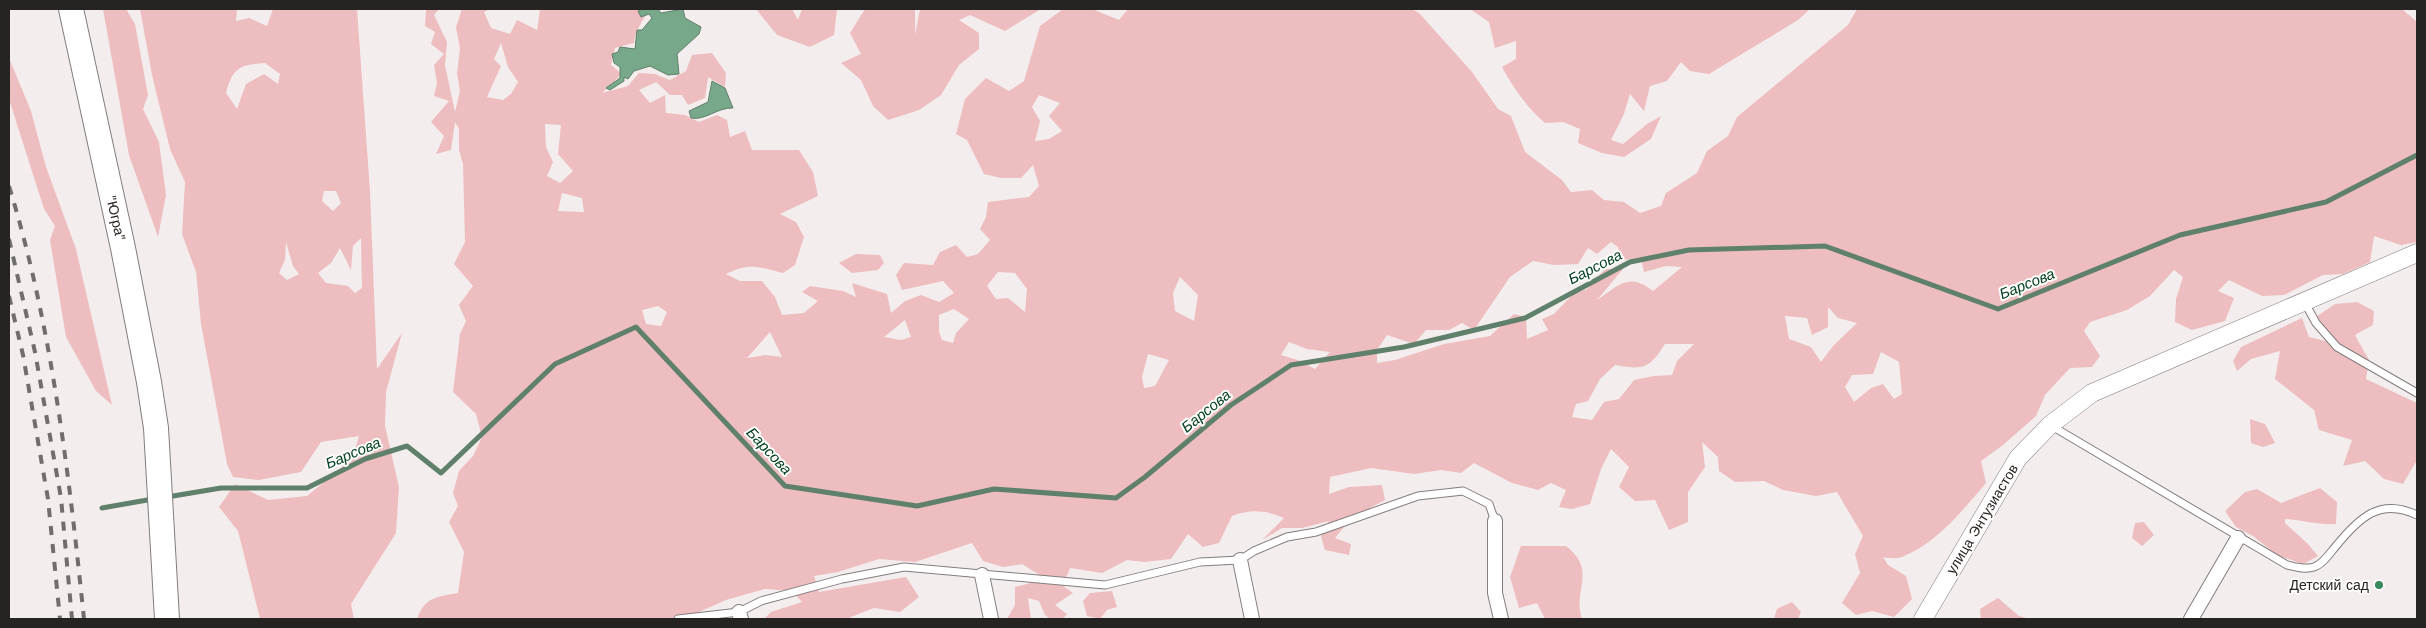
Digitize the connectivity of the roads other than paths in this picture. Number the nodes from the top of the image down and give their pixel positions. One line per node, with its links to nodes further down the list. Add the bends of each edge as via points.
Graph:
1 (70, 9): 12 (highway, "Югра", via 142,340 156,428)
2 (2417, 253): 3 (street, улица Энтузиастов)
3 (2305, 302): 4 (lane, via 2316,323 2337,347); 5 (street, улица Энтузиастов, via 2092,393)
4 (2417, 392)
5 (2050, 425): 8 (lane); 17 (street, улица Энтузиастов, via 2018,458)
6 (2417, 515): 8 (lane, via 2394,508 2377,510 2364,517 2315,567 2287,565)
7 (1495, 521): 9 (lane, via 1489,504 1463,491 1418,496 1316,532 1287,537); 16 (street, via 1495,593)
8 (2238, 538): 18 (street)
9 (1240, 560): 10 (lane, via 1200,562 1105,585); 15 (street)
10 (982, 575): 11 (lane, via 904,567 761,601); 14 (street)
11 (740, 615): 13 (lane)
12 (167, 619)
13 (678, 619)
14 (991, 619)
15 (1252, 619)
16 (1501, 619)
17 (1923, 619)
18 (2191, 619)

